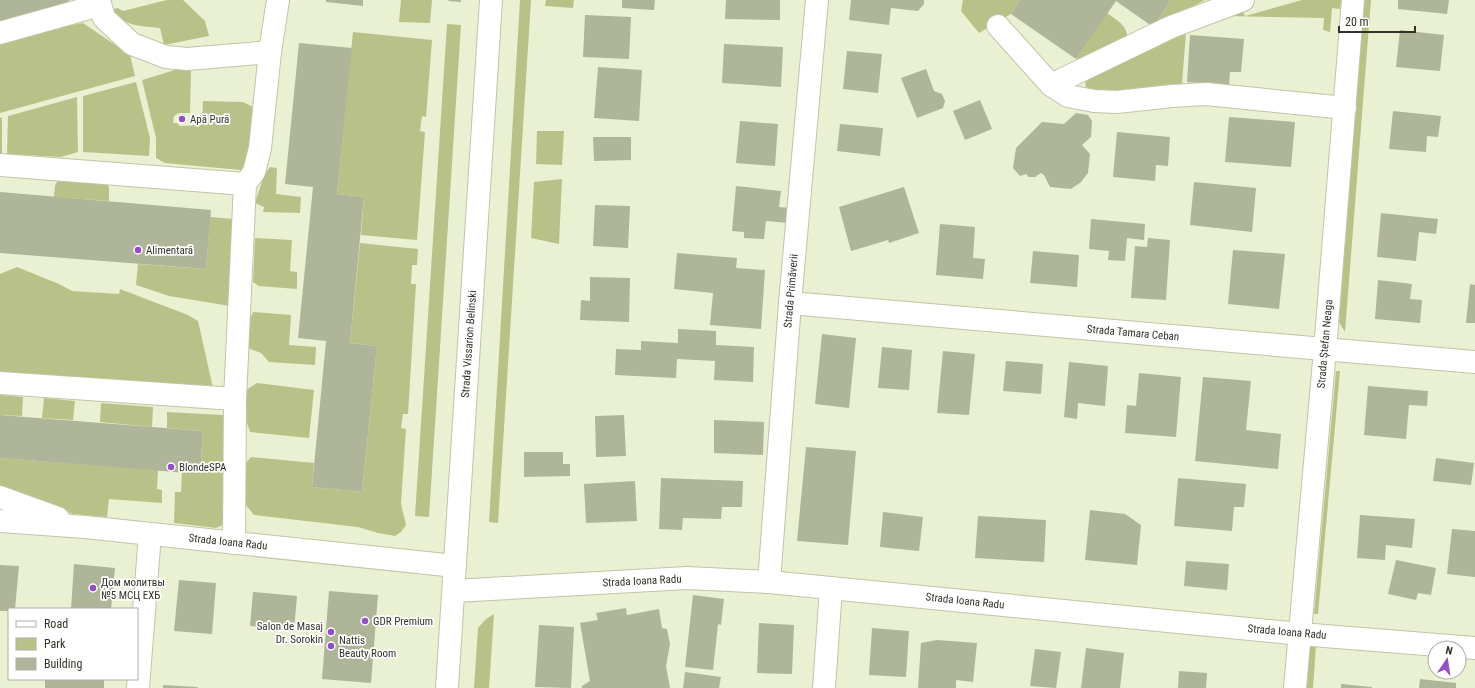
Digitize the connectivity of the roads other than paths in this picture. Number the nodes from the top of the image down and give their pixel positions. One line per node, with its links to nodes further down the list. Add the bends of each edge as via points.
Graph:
1 (278, 0): 9 (street)
2 (491, 0): 24 (street, Strada Vissarion Belinski)
3 (817, 0): 14 (street, Strada Primăverii)
4 (1243, 0): 10 (street, via 1171,27)
5 (1353, 0): 11 (street, Strada Ștefan Neaga)
6 (99, 3): 8 (street); 9 (street, via 104,18 132,44 166,57 187,59)
7 (998, 26): 10 (street)
8 (0, 33)
9 (270, 52): 13 (street, via 260,148 254,172)
10 (1050, 85): 11 (street, via 1068,96 1094,101 1117,102 1206,94)
11 (1345, 108): 15 (street, Strada Ștefan Neaga)
12 (0, 165): 13 (street)
13 (245, 184): 18 (street)
14 (790, 303): 15 (street, Strada Tamara Ceban); 25 (street, Strada Primăverii)
15 (1325, 350): 16 (street, Strada Tamara Ceban); 28 (street, Strada Ștefan Neaga)
16 (1475, 362)
17 (0, 383): 18 (street)
18 (235, 399): 23 (street)
19 (0, 497): 21 (street)
20 (0, 521): 21 (street, Strada Ioana Radu)
21 (85, 527): 22 (street, Strada Ioana Radu)
22 (150, 534): 23 (street, Strada Ioana Radu); 30 (street)
23 (234, 543): 24 (street, Strada Ioana Radu)
24 (455, 566): 27 (street, Strada Vissarion Belinski)
25 (768, 582): 26 (street, Strada Ioana Radu); 27 (street, Strada Ioana Radu, via 687,578)
26 (831, 588): 28 (street, Strada Ioana Radu); 32 (street)
27 (454, 592): 31 (street, Strada Vissarion Belinski)
28 (1300, 634): 29 (street, Strada Ioana Radu); 33 (street, Strada Ștefan Neaga)
29 (1475, 648)
30 (138, 688)
31 (448, 688)
32 (824, 688)
33 (1295, 688)

